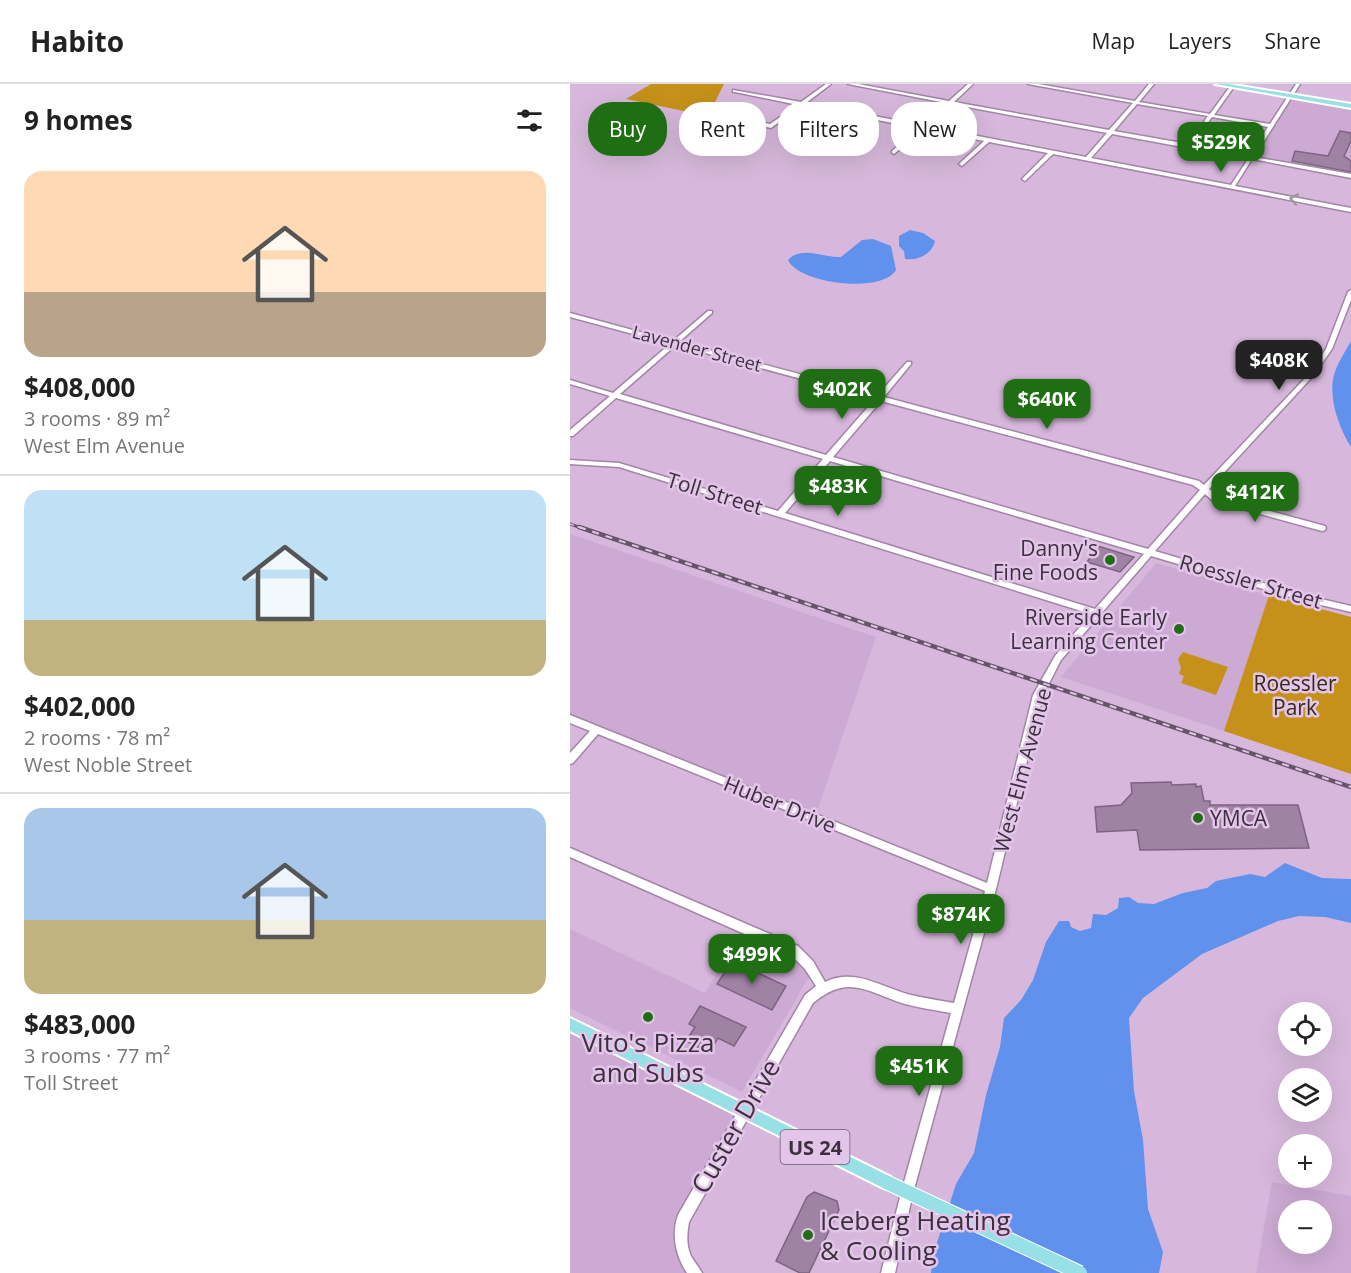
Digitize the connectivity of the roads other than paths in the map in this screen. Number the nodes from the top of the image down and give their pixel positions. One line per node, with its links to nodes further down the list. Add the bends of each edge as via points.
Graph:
1 (829, 84): 14 (street)
2 (850, 84): 10 (street)
3 (878, 84): 10 (street)
4 (970, 84): 16 (street)
5 (1030, 84): 17 (street)
6 (1152, 84): 17 (street)
7 (1218, 84): 9 (main road)
8 (1298, 84): 12 (street)
9 (1233, 85): 12 (main road); 20 (street)
10 (873, 88): 15 (street)
11 (735, 91): 13 (street)
12 (1290, 96): 18 (main road); 21 (street)
13 (791, 102)
14 (804, 102)
15 (944, 102)
16 (950, 102)
17 (1136, 102): 20 (street); 22 (street)
18 (1351, 106)
19 (977, 108): 22 (street)
20 (1211, 115): 21 (street); 25 (street)
21 (1271, 126): 27 (street)
22 (1109, 132): 25 (street); 28 (street)
23 (977, 138): 24 (street)
24 (988, 140): 26 (street); 29 (street)
25 (1189, 146): 27 (street)
26 (1052, 152): 28 (street); 31 (street)
27 (1251, 158): 30 (street); 32 (street)
28 (1087, 159): 32 (street)
29 (962, 164)
30 (1351, 176)
31 (1025, 179)
32 (1232, 187): 33 (street, one-way to 32)
33 (1351, 210)
34 (1351, 292): 45 (street, West Elm Avenue, via 1329,349 1311,375)
35 (710, 312): 37 (street)
36 (570, 315): 37 (street, Lavender Street)
37 (676, 342): 40 (street); 41 (street, Lavender Street)
38 (909, 363): 41 (street)
39 (570, 382): 40 (street, Roessler Street)
40 (614, 395): 42 (street); 43 (street, Roessler Street)
41 (878, 398): 43 (street); 45 (street, Lavender Street, via 1196,483)
42 (570, 434)
43 (825, 458): 46 (street); 48 (street, Roessler Street)
44 (570, 462): 46 (street, Toll Street, via 619,465)
45 (1205, 489): 47 (street, Lavender Street, via 1228,503); 48 (street, West Elm Avenue)
46 (781, 513): 50 (street, Toll Street)
47 (1322, 528)
48 (1151, 553): 49 (street, Roessler Street); 50 (street, West Elm Avenue)
49 (1351, 609)
50 (1097, 613): 55 (street, West Elm Avenue, via 1058,658 1038,695)
51 (570, 719): 52 (street, Huber Drive)
52 (596, 730): 53 (street); 55 (street, Huber Drive)
53 (570, 760)
54 (570, 852): 56 (street, via 794,950)
55 (991, 889): 57 (street, West Elm Avenue)
56 (823, 988): 57 (street, via 837,982 857,981 905,998); 59 (street, Custer Drive, via 806,1002)
57 (959, 1009): 61 (street, West Elm Avenue)
58 (570, 1024): 59 (main road, US 24)
59 (744, 1112): 60 (street, Custer Drive, via 683,1220 682,1251); 62 (main road, US 24, bridge)
60 (695, 1273)
61 (888, 1273)
62 (1080, 1273)

